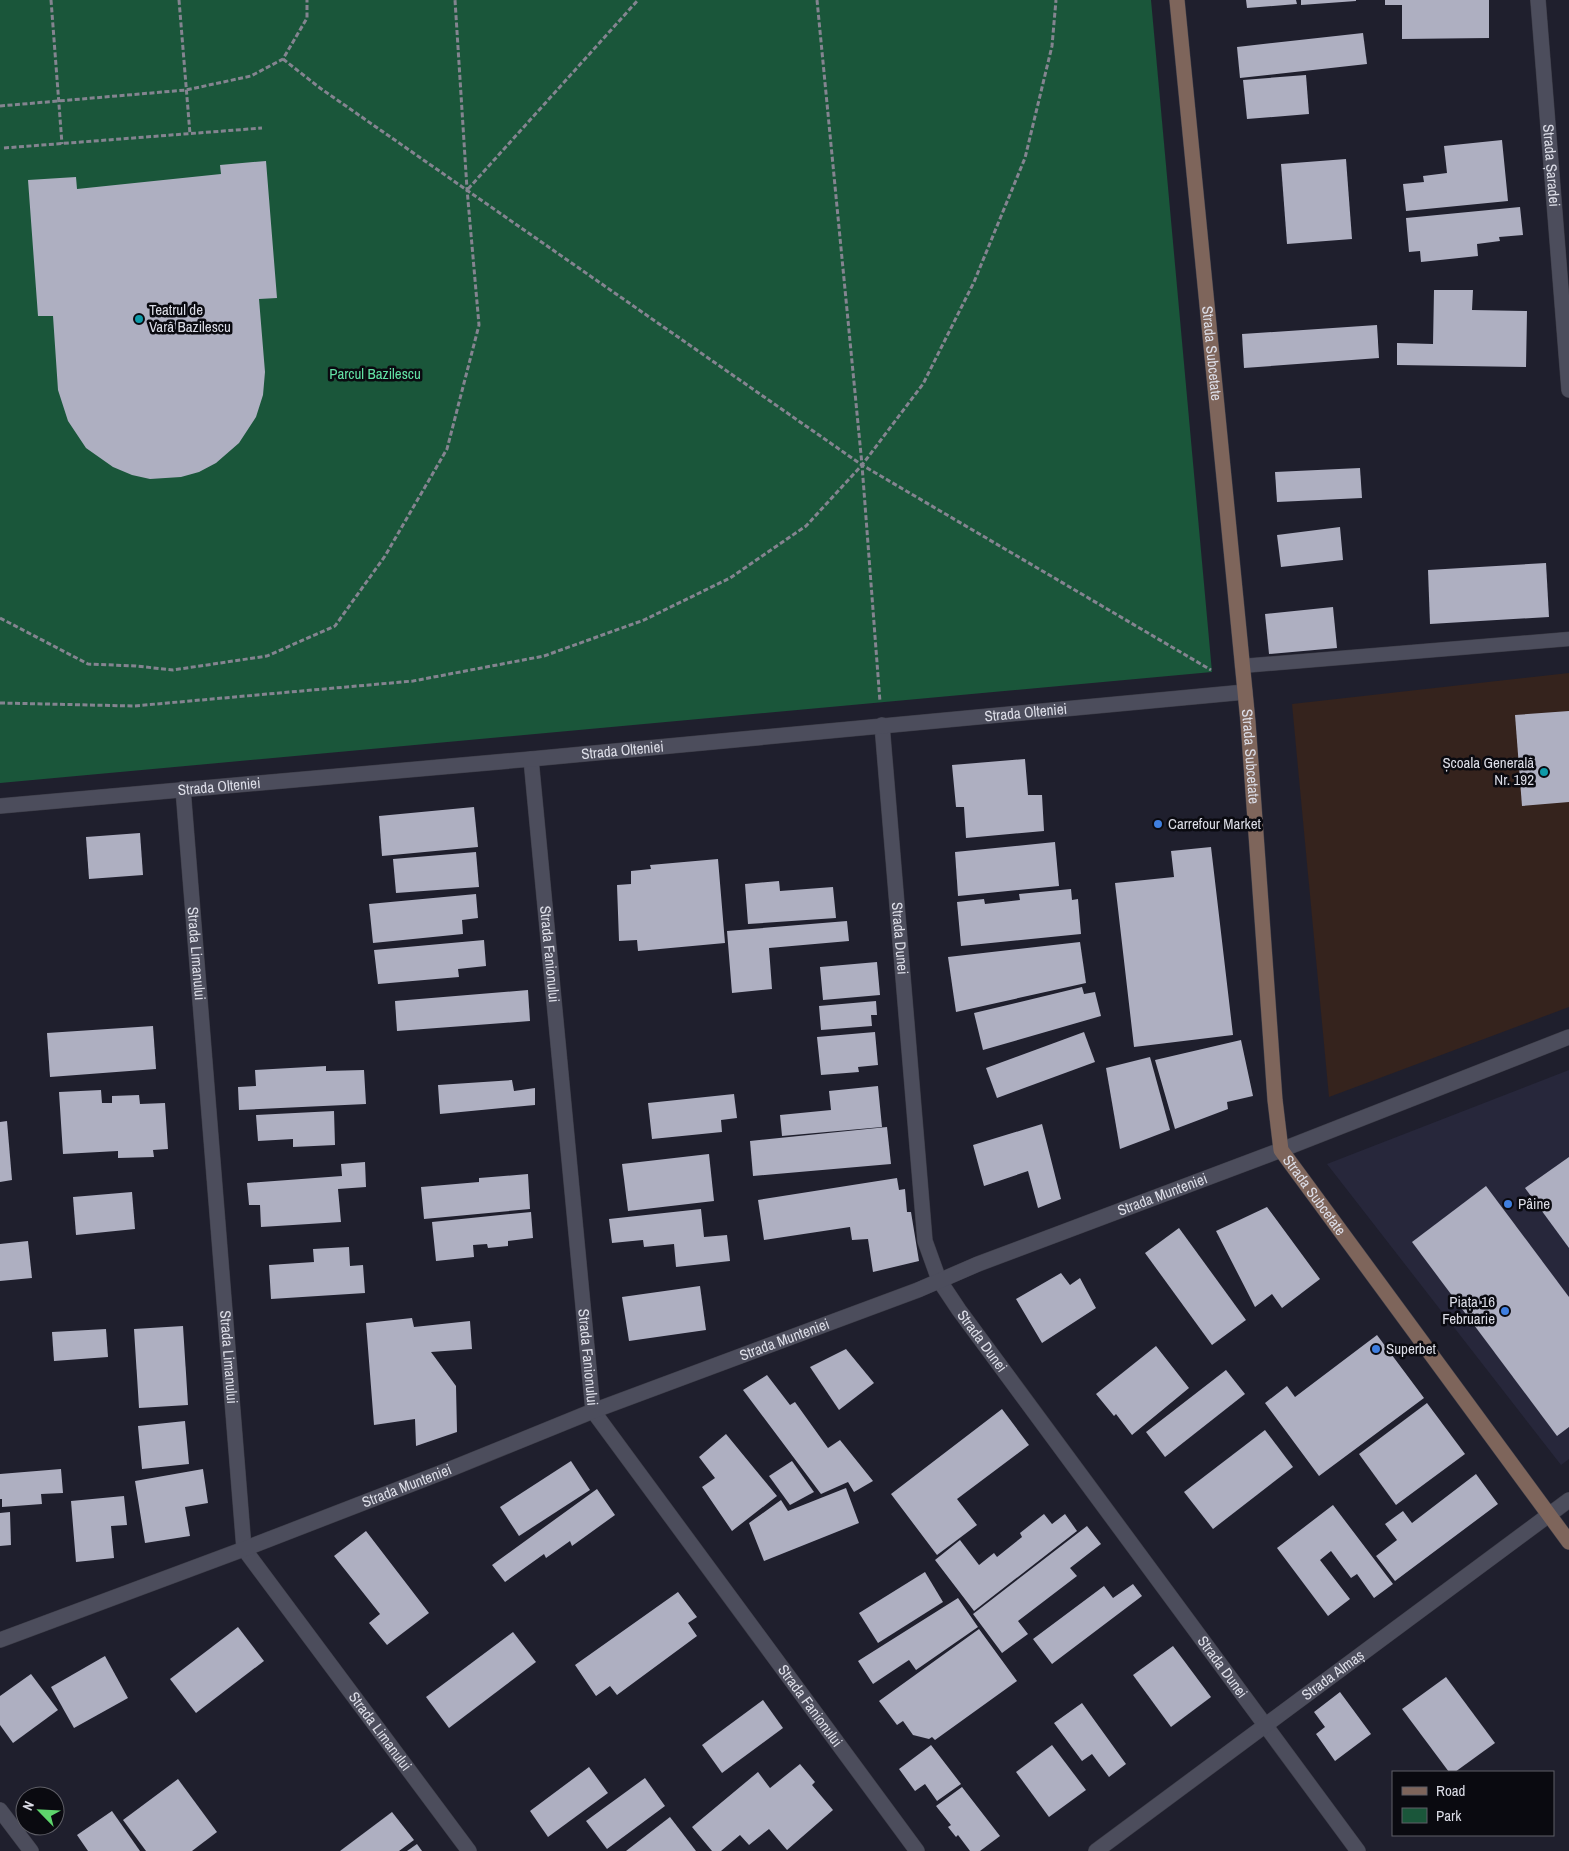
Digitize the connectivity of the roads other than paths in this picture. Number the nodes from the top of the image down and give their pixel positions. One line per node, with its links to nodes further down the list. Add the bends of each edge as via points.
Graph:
1 (1177, 0): 5 (street, Strada Subcetate)
2 (1538, 0): 3 (street, Strada Șaradei)
3 (1569, 390)
4 (1569, 639): 5 (lane)
5 (1242, 666): 6 (street, Strada Subcetate)
6 (1245, 692): 7 (street, Strada Olteniei); 12 (street, Strada Subcetate)
7 (882, 725): 8 (street, Strada Olteniei); 13 (street, Strada Dunei, via 925,1241)
8 (531, 759): 9 (street, Strada Olteniei); 14 (street, Strada Fanionului)
9 (183, 789): 10 (street, Strada Olteniei); 18 (street, Strada Limanului)
10 (0, 806)
11 (1569, 1037): 12 (street, Strada Munteniei)
12 (1281, 1150): 13 (street, Strada Munteniei); 16 (street, Strada Subcetate)
13 (939, 1280): 14 (street, Strada Munteniei); 20 (street, Strada Dunei)
14 (593, 1411): 18 (street, Strada Munteniei); 24 (street, Strada Fanionului)
15 (1569, 1500): 16 (street, Strada Almaș)
16 (1549, 1515): 17 (street, Strada Subcetate); 20 (street, Strada Almaș)
17 (1569, 1542)
18 (244, 1549): 19 (street, Strada Munteniei); 23 (street, Strada Limanului)
19 (0, 1640)
20 (1265, 1725): 25 (street, Strada Almaș); 26 (street, Strada Dunei)
21 (0, 1810): 22 (street)
22 (30, 1851)
23 (469, 1851)
24 (917, 1851)
25 (1096, 1851)
26 (1358, 1851)

